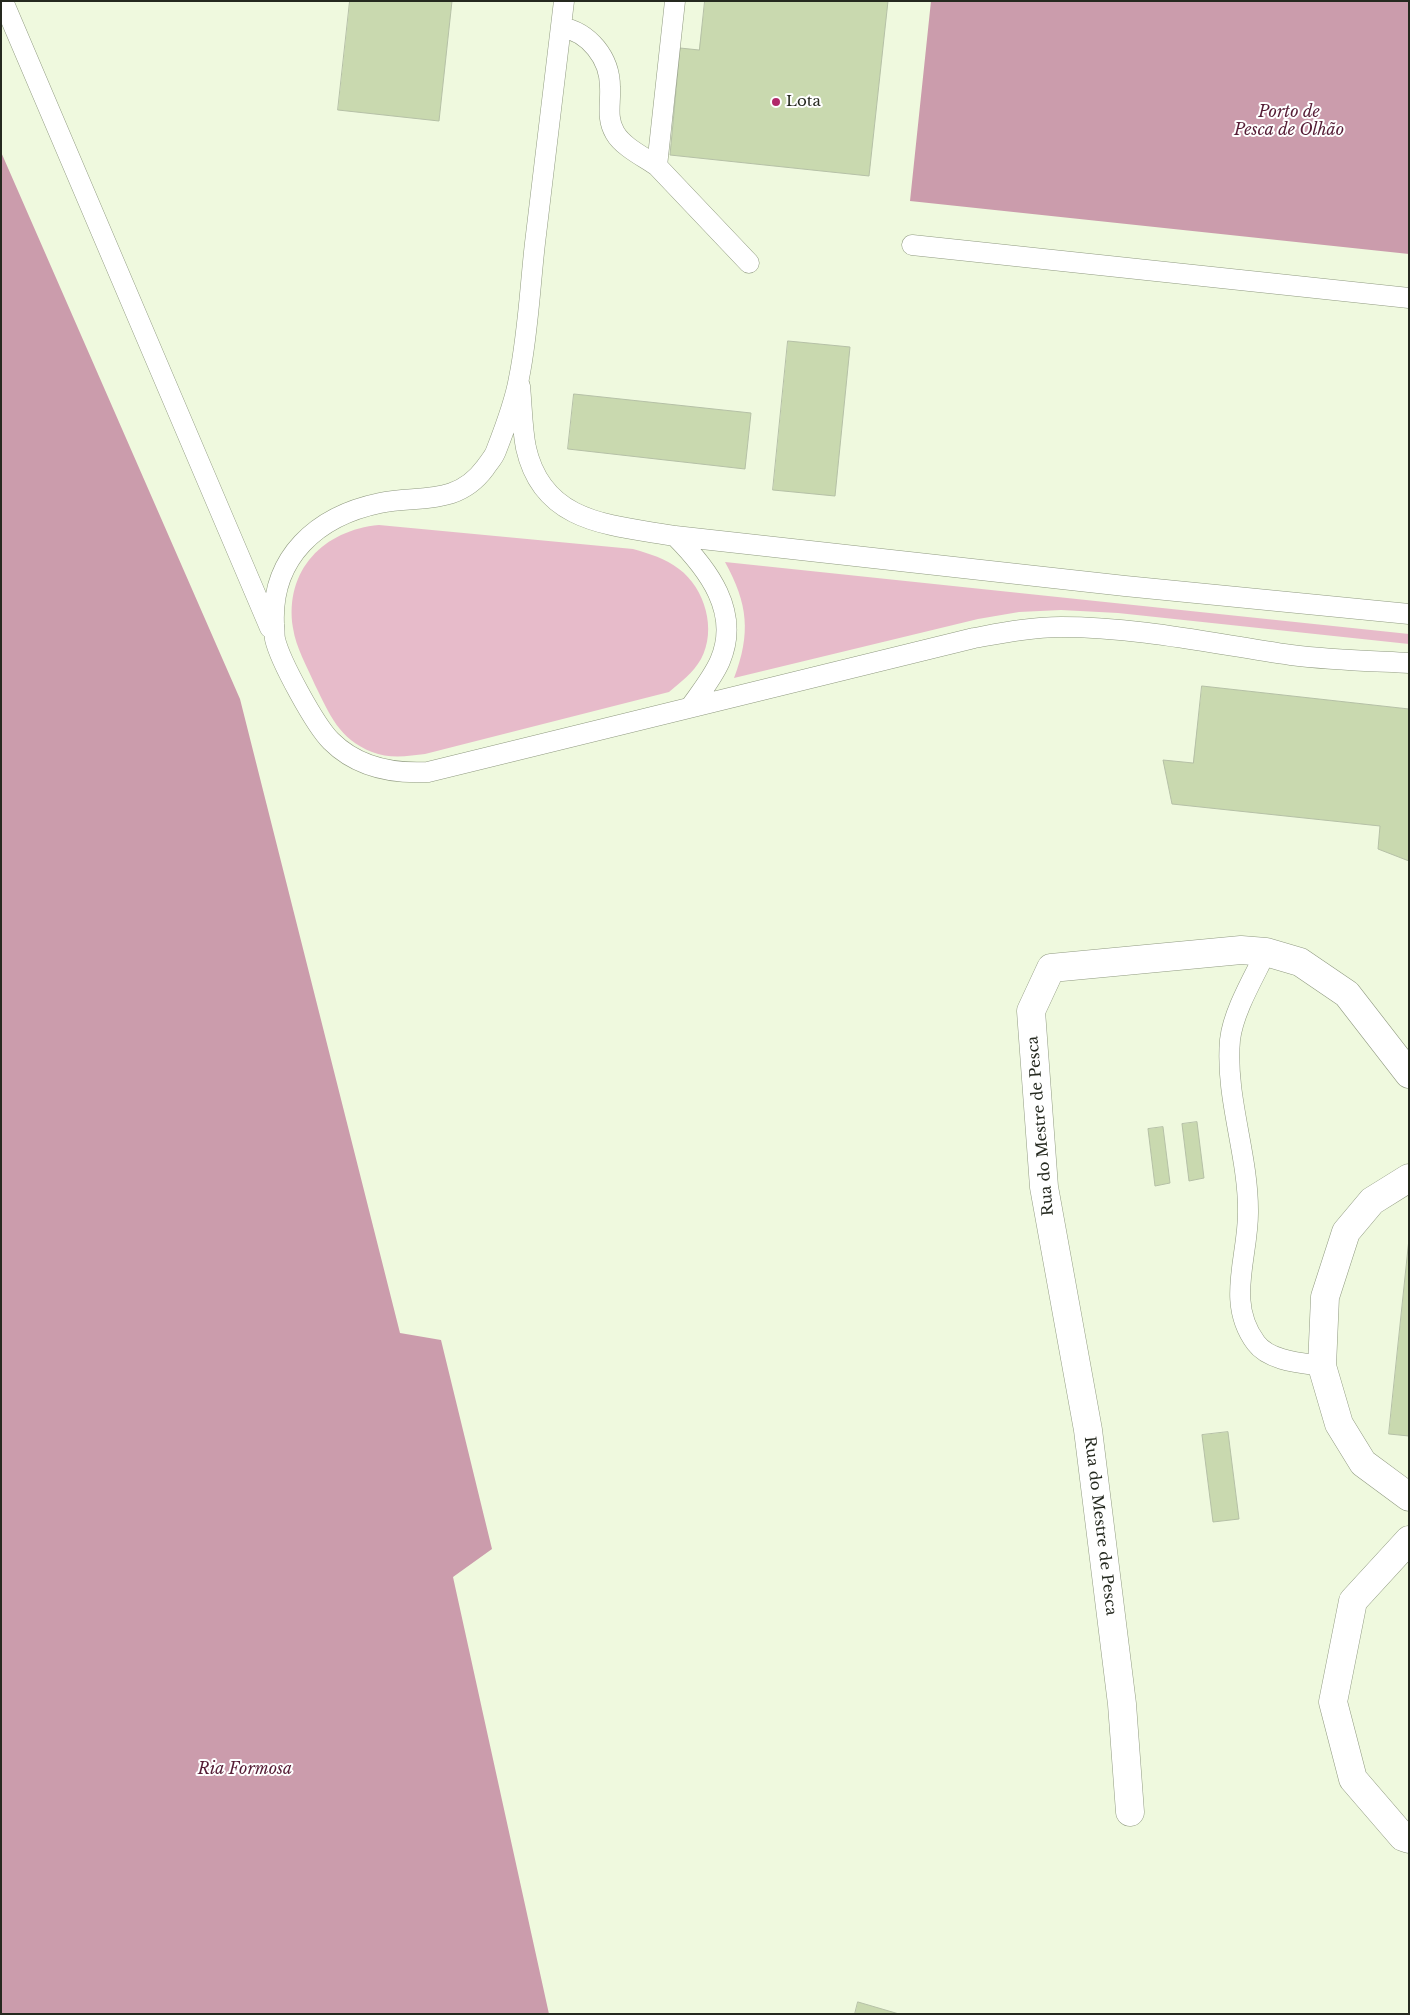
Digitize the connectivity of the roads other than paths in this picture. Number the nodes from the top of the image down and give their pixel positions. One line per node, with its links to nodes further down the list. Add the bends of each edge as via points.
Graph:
1 (3, 1): 12 (lane)
2 (564, 1): 4 (lane)
3 (675, 1): 5 (lane)
4 (561, 27): 5 (lane, via 582,33 601,56 609,72 610,122 616,134); 9 (lane)
5 (657, 166): 7 (lane)
6 (912, 245): 8 (lane)
7 (749, 263)
8 (1409, 298)
9 (519, 380): 10 (lane, via 526,447 535,474 548,494 570,512 601,523); 12 (lane, via 495,454 477,479 454,494 382,503 346,512 314,532 294,551 278,580 274,609)
10 (675, 536): 11 (lane); 14 (lane, via 710,576 726,618 726,641 720,660)
11 (1409, 614)
12 (275, 639): 14 (lane, via 295,684 324,734 351,757 384,770 428,772)
13 (1409, 663): 14 (lane, via 1293,655 1166,635 1059,626 974,638)
14 (691, 706)
15 (1266, 952): 16 (street, Rua do Mestre de Pesca, via 1300,962 1347,994); 18 (lane, via 1241,1005 1230,1038 1231,1074 1248,1210 1238,1294 1245,1326 1257,1345 1283,1360); 21 (street, Rua do Mestre de Pesca, via 1241,950 1051,968 1031,1011 1044,1187 1088,1430 1122,1704)
16 (1409, 1074)
17 (1409, 1178): 18 (street, via 1372,1201 1346,1232 1325,1297)
18 (1322, 1366): 19 (street, via 1339,1424 1363,1463)
19 (1409, 1497)
20 (1409, 1540): 22 (street, via 1353,1601 1333,1702 1353,1779 1403,1837)
21 (1130, 1812)
22 (1409, 1839)

